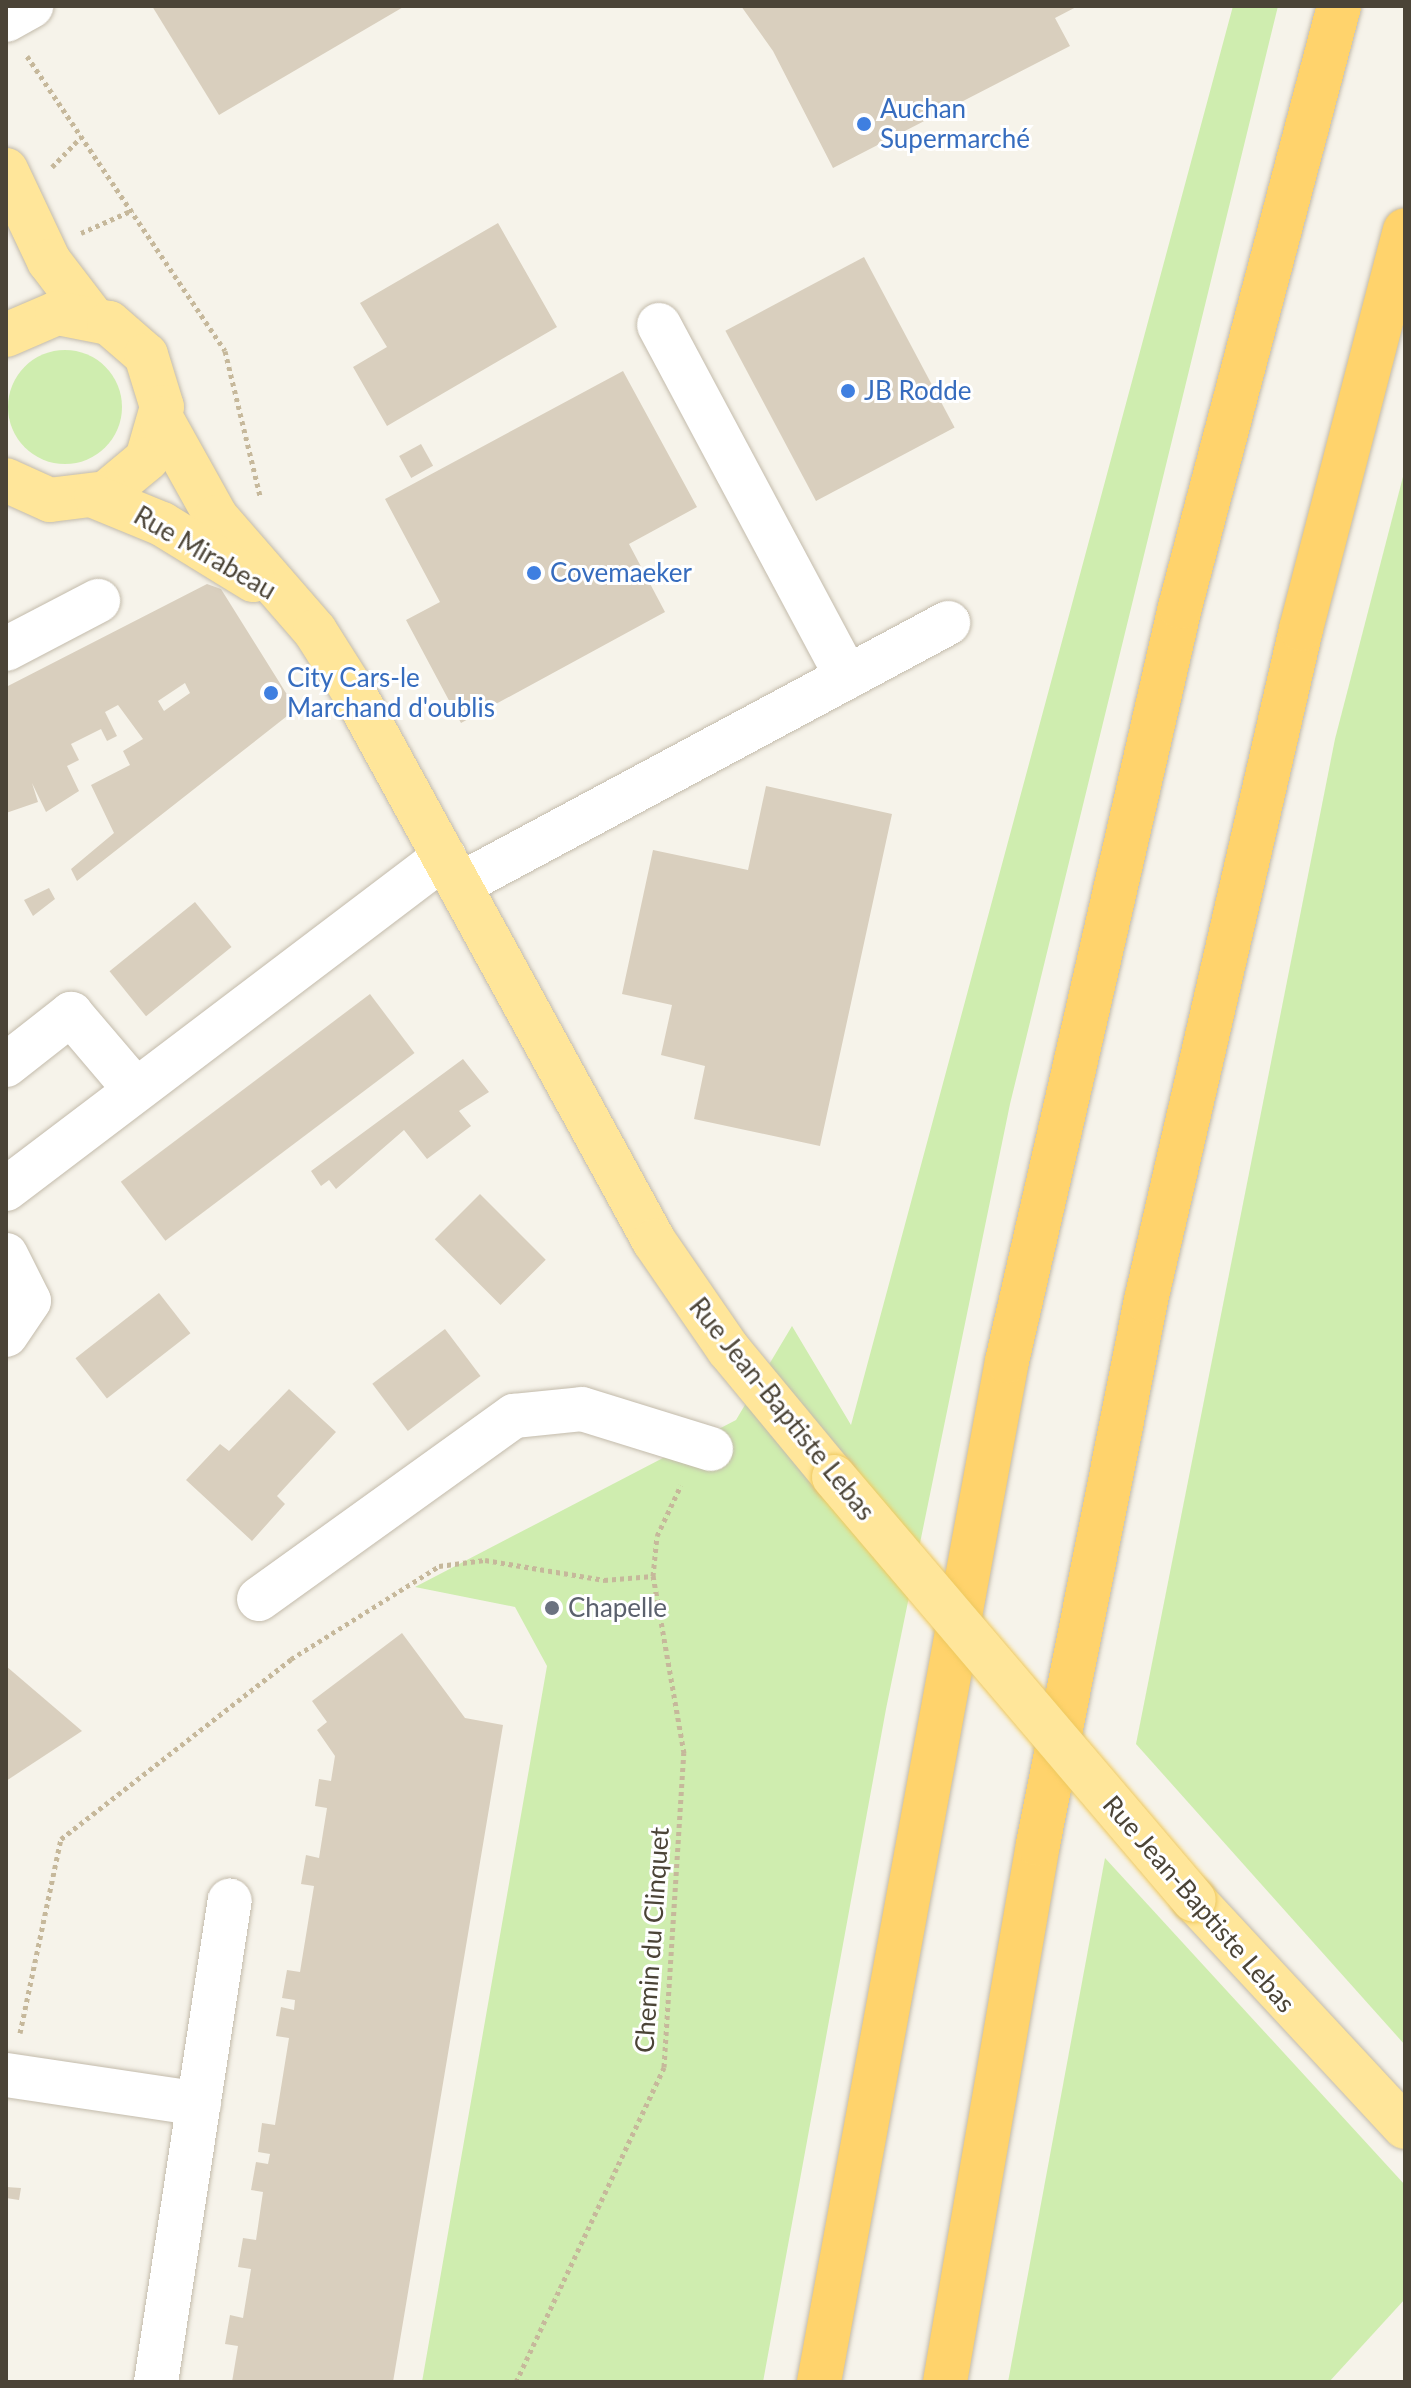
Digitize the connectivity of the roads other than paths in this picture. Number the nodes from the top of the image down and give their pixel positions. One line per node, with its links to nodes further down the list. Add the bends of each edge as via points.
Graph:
1 (31, 6): 3 (lane)
2 (1339, 6): 30 (highway, via 1176,622 1007,1361)
3 (6, 20)
4 (6, 170): 6 (main road, via 57,276)
5 (1405, 230): 31 (highway, via 1301,629 1146,1300 1038,1844)
6 (91, 316): 8 (main road, via 46,314); 9 (main road, via 118,327 146,355 160,386)
7 (659, 325): 16 (lane)
8 (6, 335)
9 (161, 418): 11 (main road, via 140,467); 12 (main road, Rue Mirabeau, via 208,505)
10 (17, 494): 11 (main road)
11 (96, 497): 12 (main road, Rue Mirabeau, via 162,524)
12 (286, 600): 17 (main road, Rue Jean-Baptiste Lebas, via 339,667)
13 (98, 601): 15 (lane)
14 (948, 623): 16 (lane)
15 (6, 649)
16 (847, 677): 17 (lane)
17 (452, 871): 19 (lane); 28 (main road, Rue Jean-Baptiste Lebas, bridge, via 654,1241 738,1362 1194,1900)
18 (6, 1065): 19 (lane, via 71,1014)
19 (134, 1088): 20 (lane)
20 (6, 1189)
21 (6, 1255): 22 (lane, via 29,1301)
22 (6, 1335)
23 (699, 1463): 24 (lane, via 593,1410 514,1416)
24 (259, 1599)
25 (230, 1901): 27 (lane)
26 (8, 2073): 27 (lane)
27 (199, 2104): 29 (lane)
28 (1405, 2127)
29 (156, 2382)
30 (819, 2382)
31 (945, 2382)

